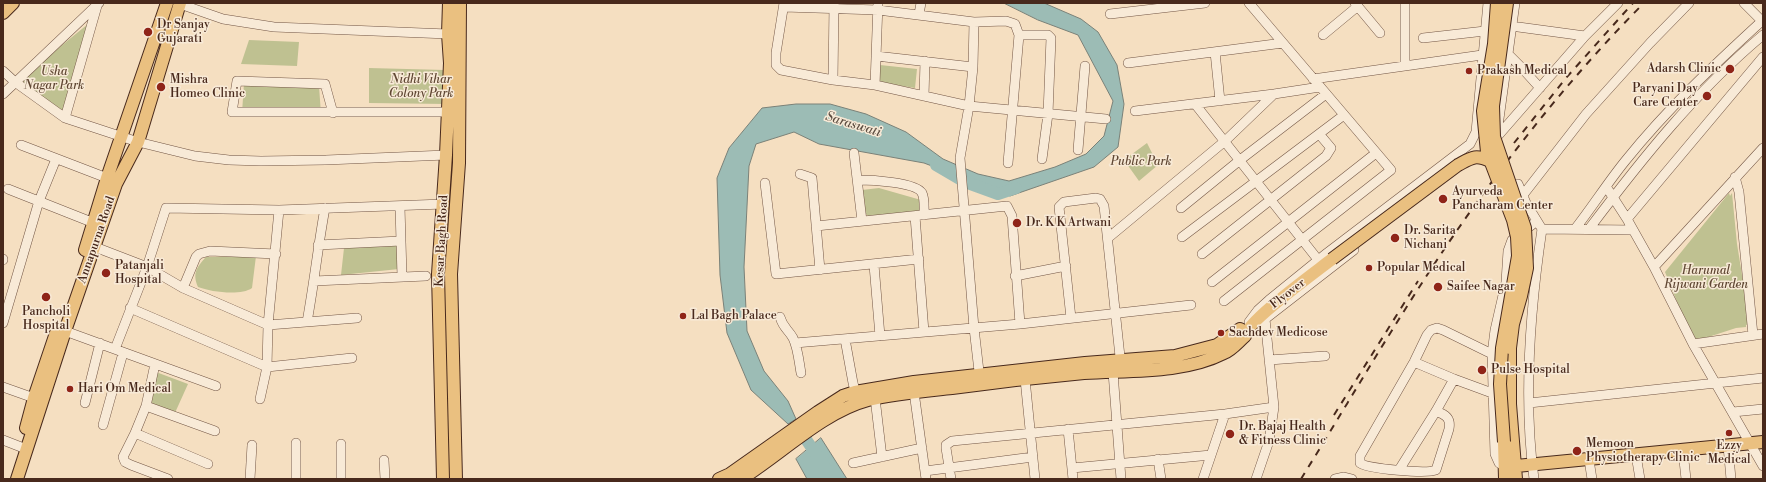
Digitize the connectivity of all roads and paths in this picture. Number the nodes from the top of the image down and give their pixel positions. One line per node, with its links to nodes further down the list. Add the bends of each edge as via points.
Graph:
1 (13, 3): 23 (main road)
2 (167, 3): 72 (main road, Annapurna Road)
3 (180, 3): 32 (street, via 223,19 274,27); 75 (main road, Annapurna Road)
4 (449, 3): 32 (main road, Kesar Bagh Road)
5 (460, 3): 233 (main road, Kesar Bagh Road, via 459,163 451,274)
6 (921, 3): 25 (street)
7 (1205, 3): 26 (street)
8 (1249, 3): 38 (street)
9 (1405, 3): 47 (street)
10 (1488, 3): 30 (street)
11 (1497, 3): 85 (main road, bridge, via 1494,44 1483,111)
12 (1507, 3): 199 (main road, bridge, via 1493,106 1494,138 1525,228 1527,268 1513,324 1510,348)
13 (1515, 3): 29 (street)
14 (1606, 3): 24 (street)
15 (1618, 3): 24 (street)
16 (1689, 3): 96 (street, via 1586,114)
17 (1744, 3): 27 (street)
18 (98, 4): 52 (street); 69 (street)
19 (1357, 4): 31 (street); 34 (street)
20 (784, 5): 21 (street); 51 (street, via 776,65 781,70)
21 (834, 6): 22 (street); 51 (street)
22 (878, 6): 25 (street); 42 (street)
23 (3, 13)
24 (1608, 13): 35 (street)
25 (919, 14): 28 (street)
26 (1110, 14)
27 (1763, 21): 94 (street, via 1674,105 1626,159)
28 (974, 22): 33 (street, via 1011,22 1015,24); 48 (street)
29 (1511, 26): 35 (street); 41 (street)
30 (1484, 30): 37 (street); 40 (street)
31 (1380, 33)
32 (448, 34): 64 (main road, Kesar Bagh Road, via 450,63)
33 (1019, 35): 62 (street); 66 (street, via 1048,35 1051,38)
34 (1323, 35)
35 (1584, 36): 54 (street)
36 (1763, 37): 97 (street, via 1736,58 1695,99)
37 (1424, 38)
38 (1283, 43): 39 (street); 50 (street)
39 (1215, 52): 45 (street); 59 (street)
40 (1482, 54): 47 (street); 125 (street, via 1476,132 1470,144)
41 (1508, 54): 54 (street); 73 (street)
42 (876, 56): 44 (street); 53 (street)
43 (1763, 57): 107 (street)
44 (925, 62): 48 (street); 58 (street)
45 (1128, 64)
46 (1085, 66): 68 (street)
47 (1405, 66): 50 (street)
48 (973, 67): 61 (street)
49 (3, 71): 52 (street)
50 (1313, 79): 55 (street)
51 (833, 80): 53 (street)
52 (15, 82): 56 (street); 69 (street)
53 (875, 85): 58 (street)
54 (1540, 88): 73 (street)
55 (1323, 91): 57 (street); 67 (street); 84 (street)
56 (3, 94)
57 (1274, 94): 59 (street); 74 (street)
58 (924, 96): 61 (street)
59 (1220, 101): 60 (street)
60 (1195, 104): 63 (street); 74 (street)
61 (969, 106): 62 (street); 105 (street, via 960,158)
62 (1012, 110): 66 (street); 86 (street)
63 (1135, 111)
64 (447, 112): 65 (street); 81 (main road, Kesar Bagh Road)
65 (333, 113): 65 (street, via 325,84 237,81 232,112)
66 (1048, 114): 68 (street); 83 (street)
67 (1344, 115): 71 (street); 80 (street)
68 (1081, 116): 70 (street); 78 (street)
69 (66, 118): 72 (street)
70 (1106, 118)
71 (1320, 135): 91 (street); 98 (street, via 1329,146 1330,152)
72 (122, 137): 75 (street); 89 (main road, Annapurna Road)
73 (1496, 138): 144 (street, via 1487,148)
74 (1225, 141): 84 (street); 117 (street)
75 (138, 142): 81 (street, via 195,156 229,160); 121 (main road, Annapurna Road, via 116,184)
76 (21, 144): 82 (street)
77 (1763, 148): 88 (street)
78 (1078, 150)
79 (854, 153): 90 (street)
80 (1376, 153): 109 (street); 118 (street, via 1391,170)
81 (446, 156): 100 (main road, Kesar Bagh Road)
82 (56, 159): 89 (street); 99 (street)
83 (1042, 159)
84 (1240, 160): 91 (street); 103 (street)
85 (1490, 161): 152 (main road, Flyover, bridge, via 1473,157 1458,165 1332,259 1260,316); 199 (main road, bridge, via 1513,220 1518,256 1502,348 1500,384)
86 (1008, 163)
87 (800, 174): 112 (street, via 812,178)
88 (1735, 177): 129 (street); 154 (street, via 1739,192)
89 (107, 178): 110 (main road, Annapurna Road)
90 (858, 180): 106 (street, via 883,180 918,190 923,195); 108 (street)
91 (1256, 182): 98 (street); 116 (street)
92 (765, 183): 130 (street, via 776,274)
93 (1518, 184): 96 (street)
94 (1607, 188): 97 (street); 113 (street)
95 (8, 189): 99 (street)
96 (1523, 195): 111 (street)
97 (1612, 197): 107 (street); 114 (street)
98 (1270, 200): 109 (street); 123 (street)
99 (39, 201): 110 (street); 146 (street)
100 (444, 204): 101 (street); 232 (main road, Kesar Bagh Road, via 438,274)
101 (400, 207): 102 (street); 119 (street)
102 (325, 208): 104 (street); 120 (street)
103 (1181, 208)
104 (279, 210): 122 (street); 128 (street, via 166,208)
105 (965, 211): 106 (street); 133 (street, via 1007,206 1011,211); 149 (street)
106 (920, 216): 108 (street); 124 (street)
107 (1627, 219): 115 (street)
108 (862, 221): 112 (street)
109 (1288, 221): 118 (street); 135 (street)
110 (94, 222): 180 (main road, Annapurna Road)
111 (1540, 225): 113 (street); 161 (street, via 1512,240 1509,246 1506,282); 184 (street, via 1530,342)
112 (816, 226): 130 (street)
113 (1575, 228): 114 (street)
114 (1589, 229): 115 (street)
115 (1633, 230): 129 (street)
116 (1182, 237)
117 (1108, 238): 127 (street, via 1104,206 1100,200 1096,198 1062,204 1059,212); 140 (street)
118 (1303, 239): 125 (street); 137 (street)
119 (401, 241): 120 (street); 131 (street)
120 (318, 245): 134 (street)
121 (95, 247): 128 (street); 150 (main road, Annapurna Road)
122 (276, 254): 136 (street, via 210,251 199,254); 148 (street)
123 (1202, 254)
124 (919, 260): 126 (street); 151 (street)
125 (1319, 260): 152 (street, via 1262,306)
126 (874, 265): 130 (street); 155 (street)
127 (1066, 266): 133 (street); 143 (street)
128 (147, 267): 136 (street); 139 (street)
129 (1654, 267): 159 (street)
130 (820, 270)
131 (402, 276): 132 (street); 134 (street)
132 (426, 276)
133 (1015, 276): 147 (street)
134 (314, 282): 145 (street)
135 (1212, 282)
136 (183, 288): 148 (street)
137 (1224, 301)
138 (1191, 306): 140 (street)
139 (130, 308): 160 (street); 167 (street)
140 (1115, 314): 143 (street); 168 (street)
141 (780, 317): 158 (street, via 784,328)
142 (356, 318): 145 (street)
143 (1071, 318): 147 (street)
144 (1265, 319): 152 (street); 164 (street)
145 (307, 322): 148 (street)
146 (3, 323)
147 (1020, 324): 149 (street)
148 (268, 325): 167 (street)
149 (974, 328): 151 (street); 171 (street)
150 (65, 331): 157 (street); 226 (main road, Annapurna Road)
151 (924, 332): 155 (street)
152 (1244, 332): 168 (main road, Flyover, via 1217,345)
153 (1763, 334): 154 (street)
154 (1753, 335): 159 (street)
155 (880, 336): 156 (street)
156 (845, 338): 158 (street); 179 (street)
157 (100, 343): 160 (street); 183 (street)
158 (795, 343): 169 (street)
159 (1693, 344): 174 (street)
160 (119, 351): 166 (street); 192 (street)
161 (1492, 354): 165 (street, via 1437,328 1427,334); 178 (street)
162 (1326, 356): 164 (street)
163 (352, 358): 167 (street)
164 (1269, 360): 186 (street)
165 (1414, 362): 173 (street); 222 (street, via 1359,460 1367,466)
166 (154, 364): 175 (street); 185 (street)
167 (267, 367): 182 (street)
168 (1118, 367): 171 (main road); 172 (main road); 191 (street)
169 (801, 373)
170 (1763, 378): 174 (street)
171 (980, 380): 172 (main road); 177 (main road); 179 (main road, via 914,382)
172 (1026, 380): 195 (street)
173 (1454, 380): 178 (street); 188 (street)
174 (1716, 383): 184 (street); 189 (street)
175 (216, 386)
176 (3, 387): 180 (street)
177 (914, 392): 181 (main road); 206 (street)
178 (1492, 393): 223 (street, via 1495,454 1499,463)
179 (857, 397): 181 (main road); 198 (main road, via 845,408 821,416)
180 (34, 398): 205 (main road, Annapurna Road)
181 (875, 398): 210 (street)
182 (260, 399)
183 (85, 403)
184 (1529, 403): 218 (street)
185 (146, 406): 194 (street); 196 (street)
186 (1274, 407): 190 (street); 242 (street, via 1269,441)
187 (1763, 409): 189 (street)
188 (1436, 411): 222 (street); 222 (street, via 1446,416 1450,422 1436,470)
189 (1733, 412): 201 (street)
190 (1225, 414): 191 (street); 208 (street)
191 (1116, 424): 193 (street); 216 (street)
192 (103, 425)
193 (1068, 428): 195 (street); 221 (street)
194 (215, 431)
195 (1030, 432): 211 (street); 220 (street, via 952,441 946,445)
196 (135, 434): 217 (street); 227 (street, via 123,457 126,462)
197 (3, 440): 205 (street)
198 (787, 440): 234 (main road); 235 (main road)
199 (1508, 441): 223 (main road)
200 (296, 443): 229 (street)
201 (1757, 443): 204 (main road); 219 (street)
202 (341, 444): 230 (street)
203 (252, 445): 228 (street)
204 (1728, 446): 207 (main road); 249 (street)
205 (21, 447): 225 (main road, Annapurna Road)
206 (922, 448): 210 (street); 224 (street)
207 (1682, 450): 209 (main road); 248 (street)
208 (1211, 455): 213 (street); 241 (street)
209 (1636, 455): 214 (main road); 247 (street)
210 (882, 457): 215 (street)
211 (1033, 457): 220 (street); 237 (street)
212 (384, 460): 231 (street)
213 (1158, 460): 216 (street); 240 (street)
214 (1589, 460): 218 (main road); 246 (street)
215 (853, 463)
216 (1120, 463): 221 (street); 239 (street)
217 (208, 464)
218 (1532, 466): 223 (main road); 245 (street)
219 (1763, 466)
220 (950, 468): 224 (street); 236 (street)
221 (1072, 468): 238 (street)
222 (1399, 470)
223 (1510, 473)
224 (924, 477)
225 (10, 479)
226 (17, 479)
227 (168, 479)
228 (250, 479)
229 (296, 479)
230 (341, 479)
231 (384, 479)
232 (443, 479)
233 (456, 479)
234 (719, 479)
235 (741, 479)
236 (952, 479)
237 (1035, 479)
238 (1073, 479)
239 (1121, 479)
240 (1160, 479)
241 (1203, 479)
242 (1256, 479)
243 (1335, 479): 244 (street)
244 (1352, 479)
245 (1534, 479)
246 (1592, 479)
247 (1640, 479)
248 (1686, 479)
249 (1731, 479)

